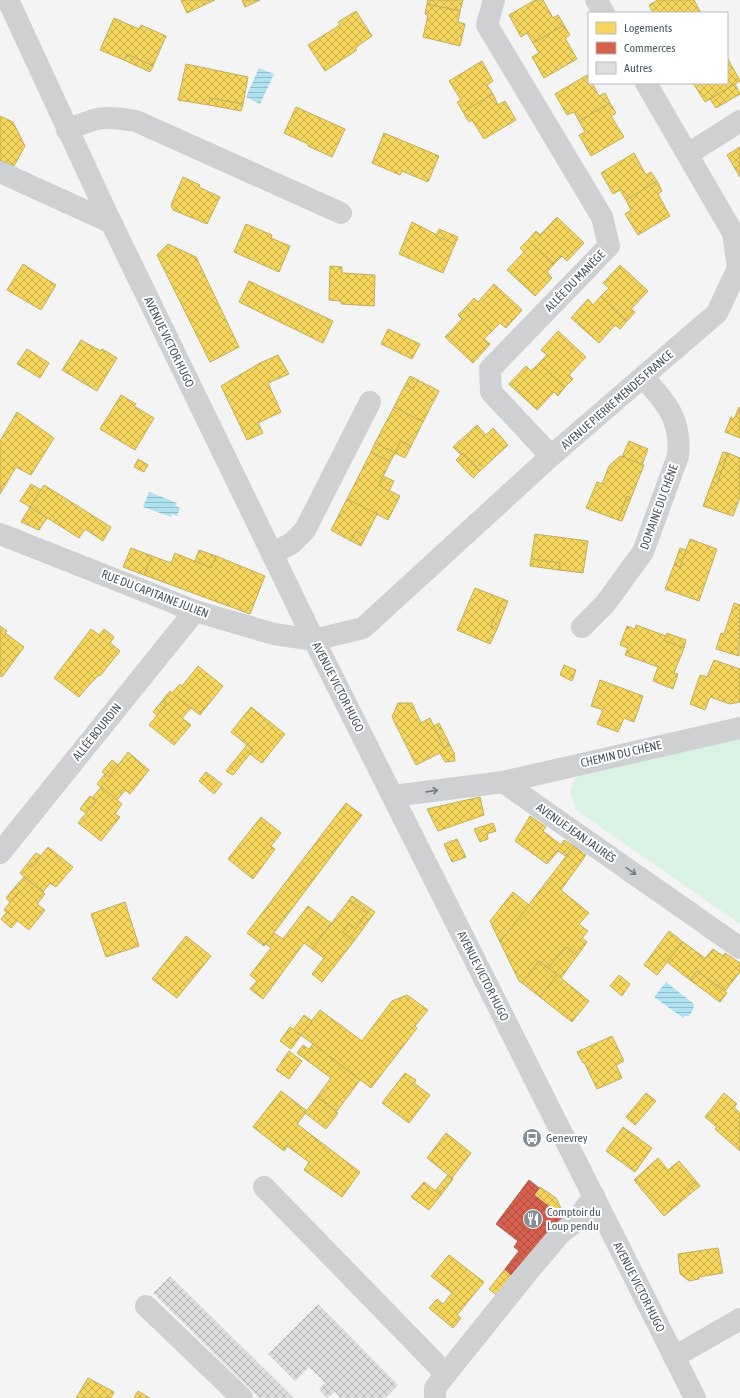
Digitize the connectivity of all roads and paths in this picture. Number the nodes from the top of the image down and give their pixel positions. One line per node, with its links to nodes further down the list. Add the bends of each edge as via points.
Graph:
1 (8, 0): 7 (street, AVENUE VICTOR HUGO)
2 (494, 0): 14 (street, ALLÉE DU MANÈGE, via 488,25 602,216 609,246 490,369 491,392)
3 (596, 0): 4 (street)
4 (603, 12)
5 (647, 84): 8 (street, AVENUE PIERRE MENDES FRANCE)
6 (740, 121): 8 (street)
7 (67, 130): 10 (street, via 94,119 111,116 136,121); 11 (street, AVENUE VICTOR HUGO)
8 (688, 154): 12 (street, AVENUE PIERRE MENDES FRANCE, via 733,232 738,268 717,313)
9 (0, 172): 11 (street)
10 (341, 212)
11 (112, 223): 16 (street, AVENUE VICTOR HUGO)
12 (643, 377): 14 (street, AVENUE PIERRE MENDES FRANCE); 18 (street, DOMAINE DU CHÊNE, via 659,394 676,420 680,439 678,456 643,552 605,604)
13 (370, 402): 16 (street, via 305,530 292,543)
14 (551, 456): 19 (street, AVENUE PIERRE MENDES FRANCE, via 363,628)
15 (0, 534): 17 (street, RUE DU CAPITAINE JULIEN)
16 (272, 554): 19 (street, AVENUE VICTOR HUGO)
17 (195, 611): 19 (street, RUE DU CAPITAINE JULIEN, via 274,634); 23 (street, ALLÉE BOURDIN)
18 (582, 627)
19 (314, 640): 22 (street, AVENUE VICTOR HUGO)
20 (740, 728): 21 (street, CHEMIN DU CHÊNE)
21 (503, 782): 22 (street, one-way to 21); 24 (street, AVENUE JEAN JAURÈS, one-way to 24)
22 (393, 796): 26 (street, AVENUE VICTOR HUGO)
23 (0, 853)
24 (740, 948)
25 (264, 1187): 30 (street)
26 (594, 1196): 29 (street, AVENUE VICTOR HUGO); 30 (street, via 576,1221 560,1234 527,1273)
27 (146, 1306): 31 (street)
28 (740, 1319): 29 (street)
29 (674, 1357): 33 (street, AVENUE VICTOR HUGO)
30 (446, 1374): 32 (street, via 436,1388)
31 (242, 1398)
32 (435, 1398)
33 (694, 1398)

